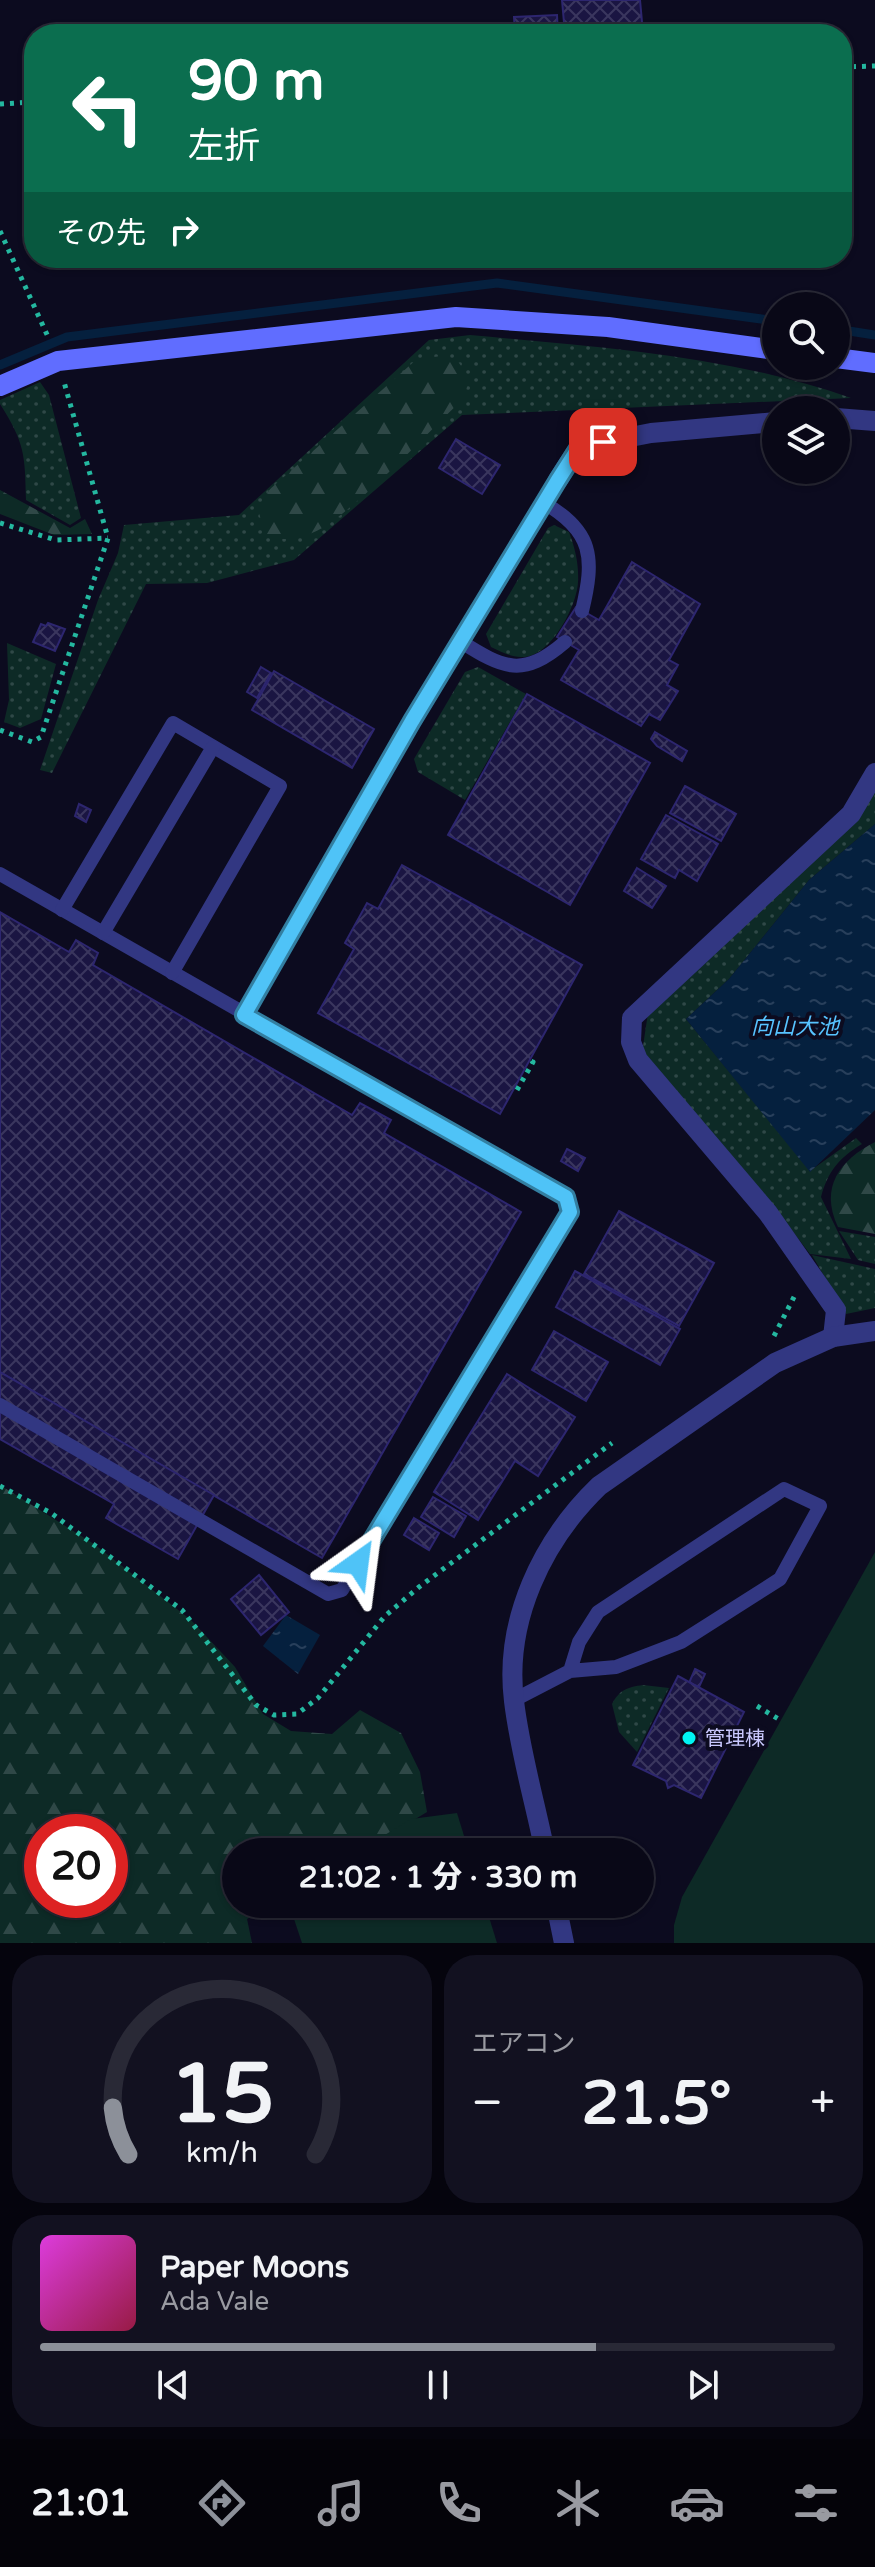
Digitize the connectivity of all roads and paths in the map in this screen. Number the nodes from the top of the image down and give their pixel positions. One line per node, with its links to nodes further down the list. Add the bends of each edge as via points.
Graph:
1 (875, 66): 2 (path)
2 (852, 67)
3 (24, 103): 4 (path)
4 (0, 104)
5 (0, 231): 8 (path)
6 (762, 348): 8 (street, via 608,327 456,317)
7 (850, 360): 9 (street)
8 (58, 361): 10 (street); 17 (path)
9 (875, 363)
10 (0, 386)
11 (850, 419): 12 (street)
12 (875, 421)
13 (762, 423): 14 (street, via 651,433 579,447)
14 (558, 480): 15 (lane)
15 (544, 503): 18 (lane, via 568,517 583,535 590,580); 19 (lane)
16 (0, 523): 17 (path, via 56,540)
17 (108, 538): 21 (path, via 41,737 32,742)
18 (582, 611)
19 (460, 641): 20 (lane, via 501,665 522,667 542,661); 28 (lane)
20 (565, 642)
21 (0, 730)
22 (213, 747): 25 (lane, via 173,723); 26 (lane); 27 (lane, via 280,786)
23 (875, 773): 31 (street, via 851,814 632,1018 631,1042 638,1060 768,1213)
24 (0, 874): 25 (lane)
25 (62, 910): 26 (lane)
26 (103, 933): 27 (lane)
27 (172, 973): 28 (lane)
28 (244, 1015): 35 (lane, via 566,1197 570,1212 342,1590 328,1594)
29 (530, 1061): 30 (path)
30 (517, 1090)
31 (803, 1277): 33 (path); 34 (street, via 836,1310)
32 (875, 1331): 34 (street)
33 (773, 1337)
34 (833, 1337): 37 (street, via 775,1363 599,1486 574,1510 528,1592 518,1627)
35 (0, 1405)
36 (570, 1671): 36 (lane, via 579,1642 598,1612 624,1594 784,1489 820,1506 780,1579 681,1642 616,1667); 37 (lane)
37 (514, 1700): 40 (street)
38 (757, 1706): 39 (path)
39 (780, 1720)
40 (542, 1838)
41 (559, 1918): 42 (street)
42 (564, 1943)

